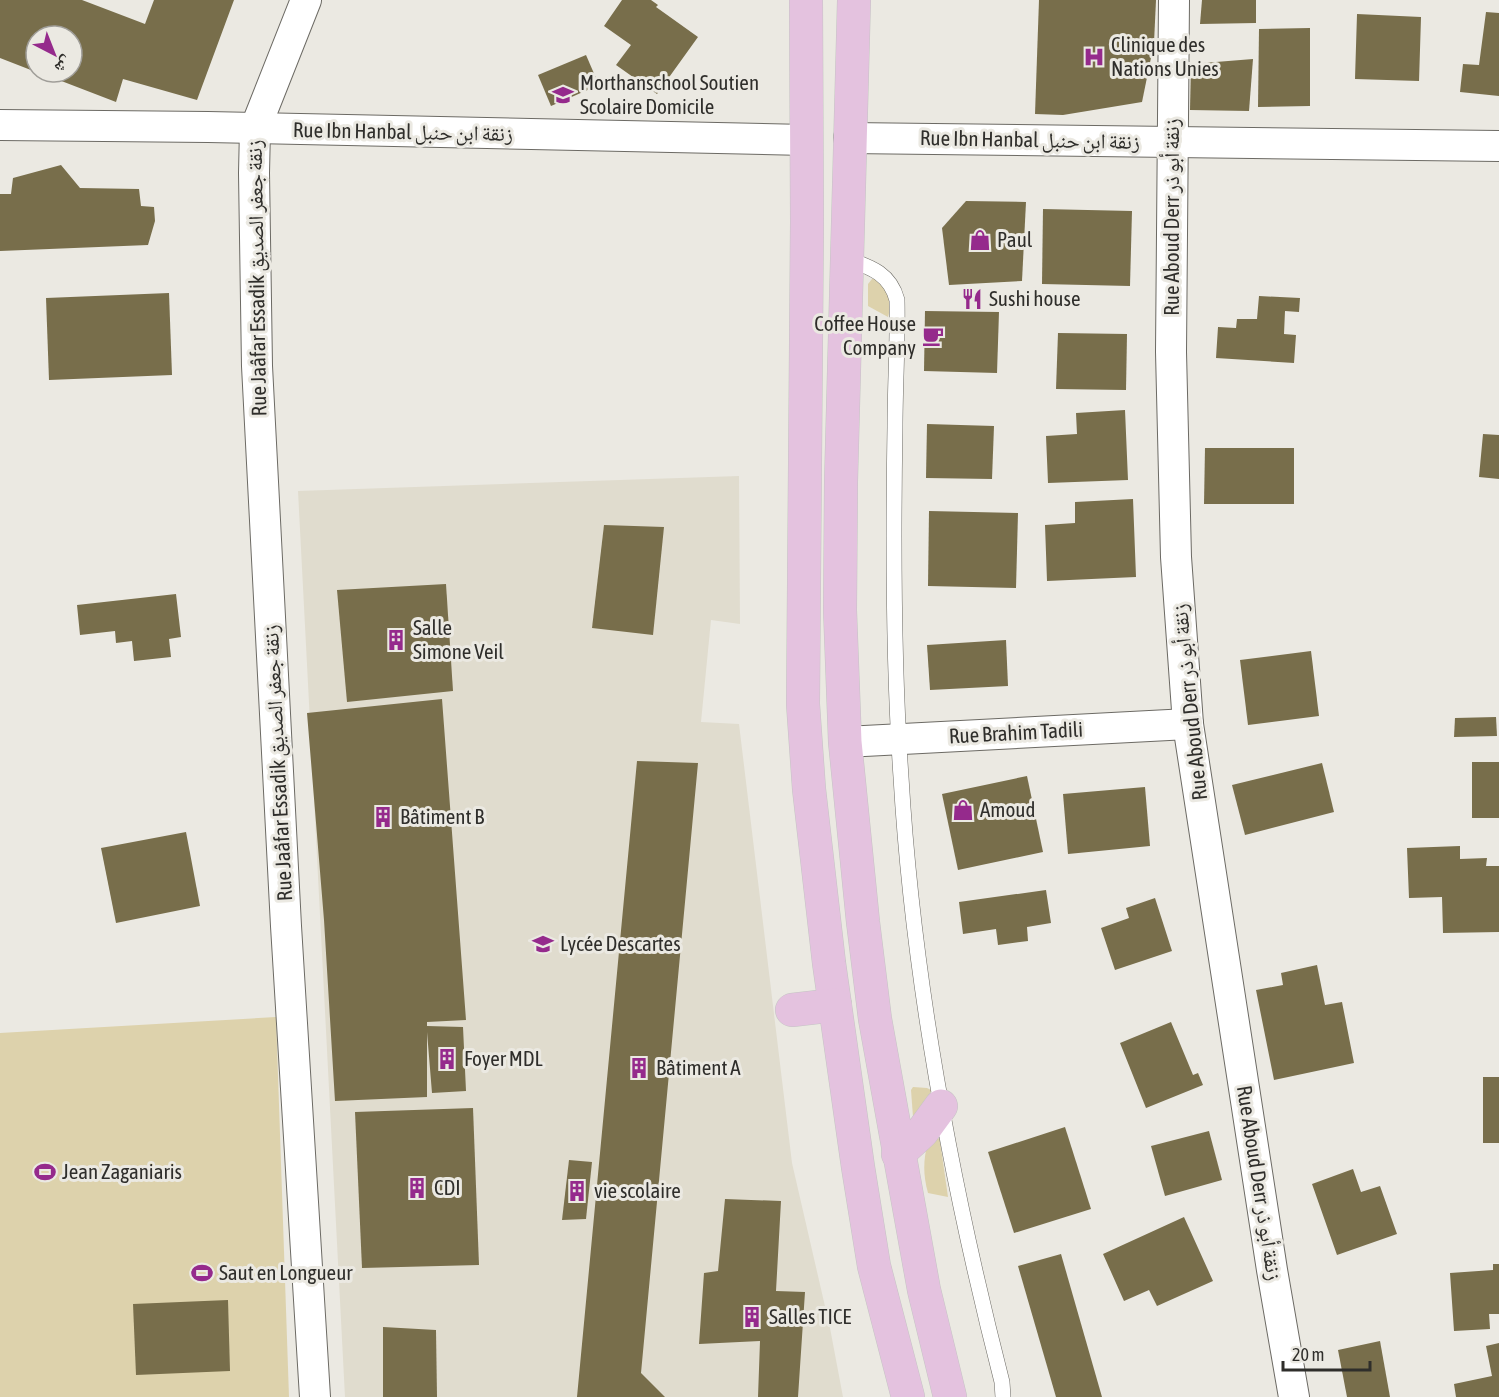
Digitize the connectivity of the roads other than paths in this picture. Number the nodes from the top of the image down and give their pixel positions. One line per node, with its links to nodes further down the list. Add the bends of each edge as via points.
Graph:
1 (306, 0): 6 (street)
2 (806, 0): 8 (main road)
3 (854, 0): 7 (main road)
4 (1174, 0): 9 (street, Rue Aboud Derr زنقة أبو ذر)
5 (0, 124): 6 (street, Rue Ibn Hanbal زنقة ابن حنبل)
6 (255, 129): 8 (street, Rue Ibn Hanbal زنقة ابن حنبل); 19 (street, Rue Jaâfar Essadik زنقة جعفر الصديق, via 257,366)
7 (849, 138): 9 (street, Rue Ibn Hanbal زنقة ابن حنبل); 11 (main road)
8 (806, 140): 15 (main road, via 803,704 809,789)
9 (1173, 142): 10 (street, Rue Ibn Hanbal زنقة ابن حنبل); 12 (street, Rue Aboud Derr زنقة أبو ذر, via 1171,352 1180,632)
10 (1499, 146)
11 (845, 258): 13 (lane, via 883,274 897,300 894,524); 14 (main road, via 840,587)
12 (1188, 724): 13 (street, Rue Brahim Tadili); 23 (street, Rue Aboud Derr زنقة أبو ذر)
13 (898, 740): 14 (street, Rue Brahim Tadili); 17 (lane, via 916,944)
14 (845, 742): 18 (main road, via 875,1019)
15 (835, 1005): 16 (main road); 20 (main road, via 874,1266)
16 (792, 1010)
17 (941, 1106): 18 (main road, via 922,1132); 22 (lane, via 958,1199)
18 (898, 1154): 21 (main road, via 924,1290)
19 (315, 1397)
20 (908, 1397)
21 (951, 1397)
22 (1004, 1397)
23 (1294, 1397)

